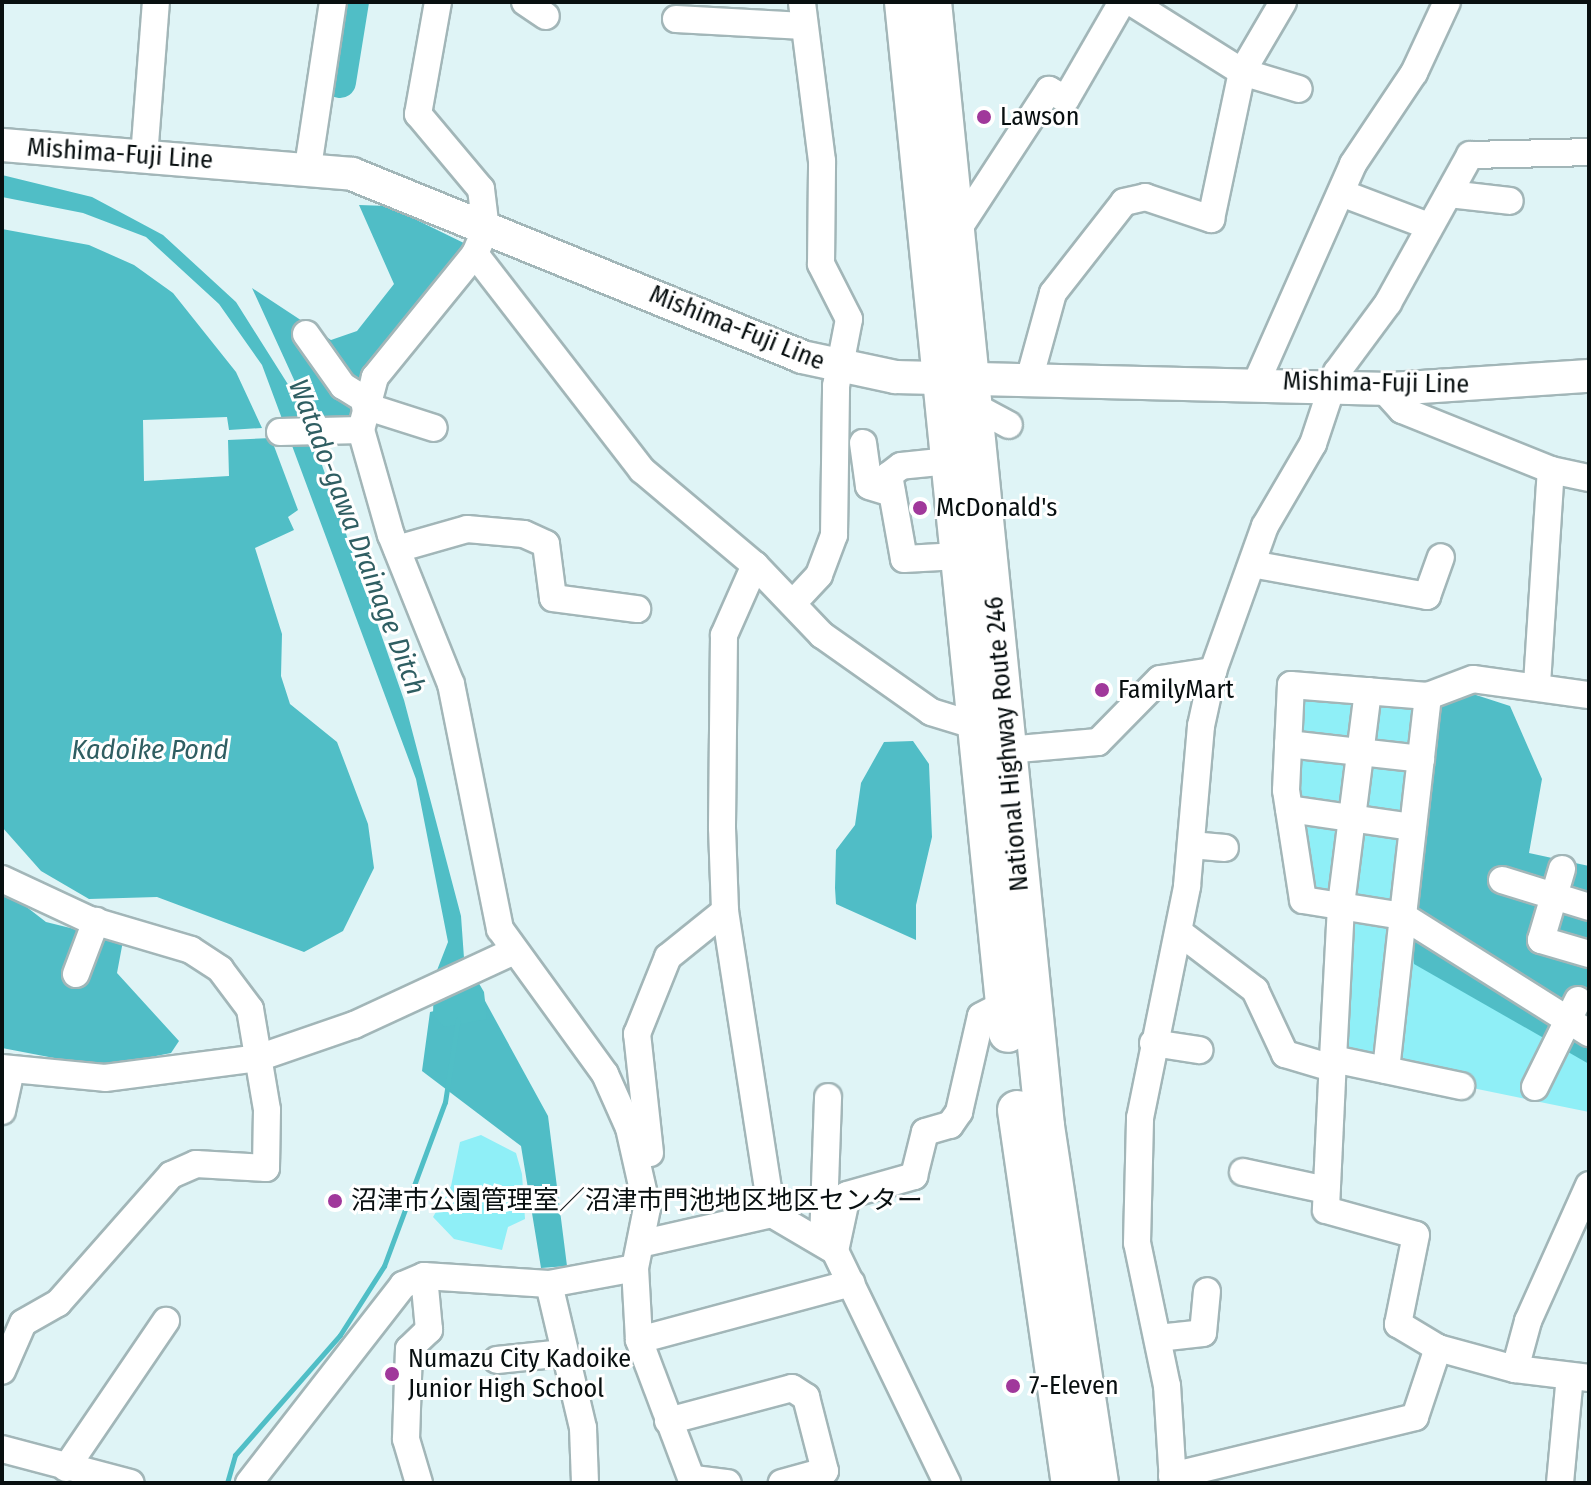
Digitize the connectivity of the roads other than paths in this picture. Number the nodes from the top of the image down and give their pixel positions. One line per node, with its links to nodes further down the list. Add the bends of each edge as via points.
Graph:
1 (156, 2): 16 (street)
2 (333, 2): 17 (street)
3 (438, 2): 23 (street, via 418,114 481,189)
4 (904, 2): 30 (highway, National Highway Route 246)
5 (932, 2): 22 (highway, National Highway Route 246)
6 (1122, 2): 22 (street, via 1066,99 1049,90 974,216)
7 (1131, 2): 12 (street)
8 (1283, 2): 12 (street)
9 (1447, 2): 18 (street, via 1414,73 1353,164)
10 (803, 14): 11 (street); 25 (street, via 822,161 821,264 849,319)
11 (676, 19)
12 (1242, 72): 13 (street); 26 (street, via 1211,219 1145,197 1124,202 1053,293)
13 (1299, 89)
14 (2, 145): 16 (main road, Mishima-Fuji Line)
15 (1589, 152): 19 (street, via 1470,155)
16 (144, 157): 17 (main road, Mishima-Fuji Line)
17 (308, 167): 23 (main road, Mishima-Fuji Line, via 352,174)
18 (1344, 194): 21 (street); 28 (street)
19 (1449, 194): 20 (street); 21 (street)
20 (1510, 201)
21 (1426, 225): 29 (street, via 1388,303)
22 (959, 228): 30 (highway, National Highway Route 246)
23 (481, 241): 25 (main road, Mishima-Fuji Line); 32 (street, via 375,377); 44 (street, via 642,470)
24 (306, 334): 32 (street)
25 (838, 368): 30 (main road, Mishima-Fuji Line); 46 (street, via 834,535 819,575)
26 (1019, 371): 28 (main road, Mishima-Fuji Line); 30 (main road, Mishima-Fuji Line)
27 (1589, 376): 31 (main road, Mishima-Fuji Line)
28 (1257, 381): 29 (main road, Mishima-Fuji Line)
29 (1332, 387): 31 (main road, Mishima-Fuji Line); 45 (street, via 1313,444 1265,526)
30 (963, 389): 33 (street); 37 (highway, National Highway Route 246); 55 (highway, National Highway Route 246)
31 (1383, 389): 38 (street, via 1402,410)
32 (364, 412): 34 (street); 35 (street, via 327,429); 41 (street)
33 (1009, 425)
34 (434, 428)
35 (280, 432)
36 (863, 443): 40 (street, via 869,486)
37 (949, 461): 40 (street, via 894,467); 42 (highway, National Highway Route 246)
38 (1551, 470): 39 (street); 49 (street)
39 (1589, 478)
40 (892, 493): 42 (street, via 904,559)
41 (397, 549): 47 (street, via 467,529 524,534 546,544 553,598); 73 (street, via 451,684)
42 (959, 556): 53 (highway, National Highway Route 246)
43 (1441, 557): 45 (street, via 1427,596)
44 (755, 565): 46 (street); 69 (street, via 724,635)
45 (1257, 565): 48 (street)
46 (795, 601): 53 (street, via 822,635 931,712)
47 (637, 609)
48 (1213, 671): 55 (street, via 1160,679 1098,742); 61 (street)
49 (1537, 684): 51 (street); 52 (street, via 1473,679)
50 (1368, 691): 52 (street); 54 (street, via 1291,685); 56 (street)
51 (1589, 695)
52 (1428, 696): 57 (street)
53 (977, 726): 76 (highway, National Highway Route 246)
54 (1288, 744): 56 (street); 58 (street)
55 (1007, 750): 123 (highway, National Highway Route 246, via 1045,1126)
56 (1363, 752): 57 (street); 59 (street)
57 (1421, 759): 60 (street)
58 (1289, 809): 59 (street); 67 (street, via 1303,900)
59 (1352, 822): 60 (street); 67 (street)
60 (1413, 827): 70 (street)
61 (1191, 845): 62 (street); 72 (street)
62 (1225, 848)
63 (1562, 869): 66 (street)
64 (2, 879): 71 (street)
65 (1502, 880): 66 (street)
66 (1554, 898): 68 (street); 74 (street, via 1541,940)
67 (1341, 906): 70 (street); 81 (street)
68 (1589, 907)
69 (725, 911): 91 (street, via 668,957 637,1034 652,1166); 92 (street)
70 (1403, 916): 77 (street); 83 (street)
71 (96, 921): 75 (street); 80 (street, via 188,956 240,988)
72 (1179, 932): 78 (street); 81 (street, via 1255,990 1285,1054)
73 (510, 953): 80 (street, via 434,991); 91 (street, via 605,1074 629,1128)
74 (1589, 954)
75 (76, 974)
76 (1005, 1004): 94 (street, via 981,1016 959,1112 950,1125 925,1132 914,1176 847,1195); 122 (highway, National Highway Route 246)
77 (1578, 1018): 85 (street)
78 (1153, 1043): 79 (street); 101 (street, via 1140,1118 1137,1243)
79 (1199, 1050)
80 (258, 1058): 82 (street, via 105,1078); 107 (street, via 267,1110 266,1168 196,1164 171,1175 58,1303 23,1323)
81 (1332, 1064): 83 (street); 90 (street)
82 (7, 1069): 87 (street)
83 (1386, 1070): 84 (street)
84 (1461, 1086)
85 (1535, 1087)
86 (828, 1097): 94 (street)
87 (2, 1111)
88 (1243, 1172): 90 (street)
89 (1589, 1185): 106 (street, via 1528,1321)
90 (1326, 1190): 103 (street, via 1326,1210 1416,1235 1398,1324)
91 (644, 1191): 93 (street)
92 (772, 1214): 93 (street); 94 (street)
93 (644, 1243): 95 (street)
94 (829, 1246): 97 (street)
95 (635, 1268): 98 (street); 102 (street)
96 (424, 1276): 98 (street); 116 (street, via 403,1285 282,1432); 117 (street, via 429,1330 409,1349 406,1439)
97 (851, 1283): 102 (street); 121 (street)
98 (549, 1284): 104 (street)
99 (1207, 1291): 101 (street, via 1203,1333)
100 (166, 1321): 111 (street)
101 (1158, 1338): 112 (street)
102 (639, 1340): 109 (street)
103 (1438, 1348): 106 (street); 112 (street, via 1415,1417)
104 (564, 1353): 105 (street); 118 (street, via 583,1428)
105 (497, 1360)
106 (1515, 1369): 108 (street)
107 (2, 1371)
108 (1579, 1377): 113 (street)
109 (668, 1421): 114 (street); 120 (street, via 792,1388 806,1397 825,1471)
110 (2, 1449): 111 (street)
111 (66, 1468): 115 (street)
112 (1173, 1479)
113 (1553, 1480)
114 (694, 1481): 119 (street)
115 (131, 1483)
116 (249, 1483)
117 (419, 1483)
118 (585, 1483)
119 (728, 1483)
120 (782, 1483)
121 (947, 1483)
122 (1071, 1483)
123 (1099, 1483)

